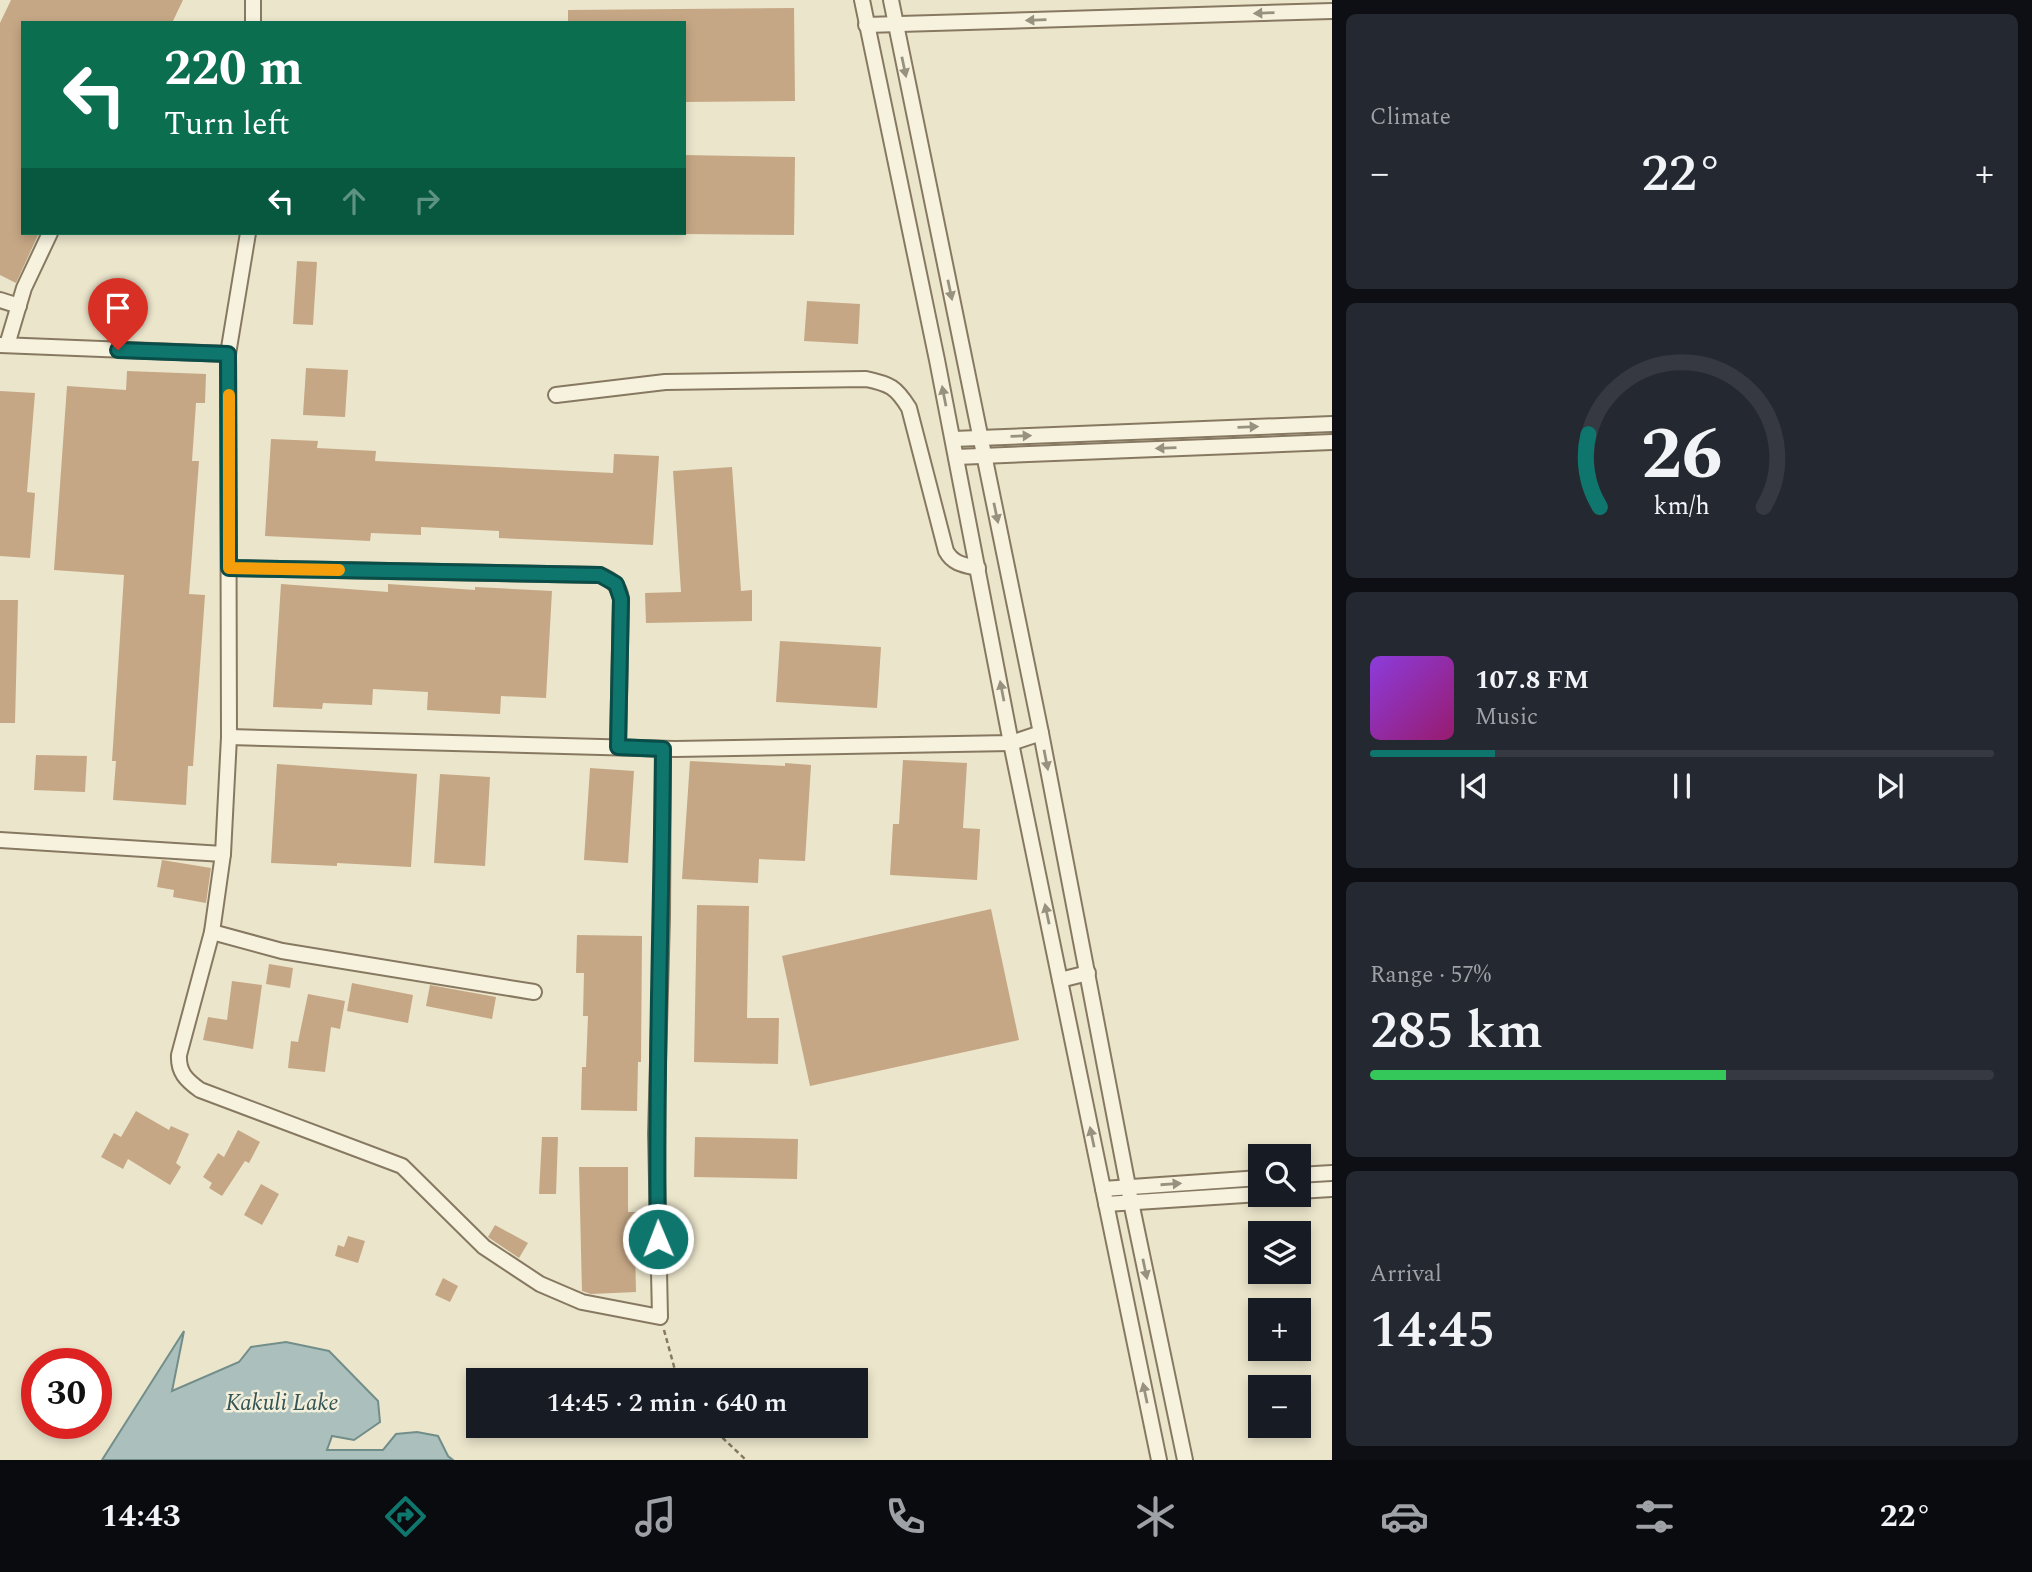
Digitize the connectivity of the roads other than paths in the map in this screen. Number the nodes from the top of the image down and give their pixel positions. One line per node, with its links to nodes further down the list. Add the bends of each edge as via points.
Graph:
1 (253, 0): 5 (street)
2 (862, 0): 7 (street)
3 (891, 0): 6 (street)
4 (1332, 10): 6 (street, one-way to 6)
5 (253, 21)
6 (895, 24): 7 (street); 16 (street, one-way to 16)
7 (866, 25): 17 (street, one-way to 7)
8 (49, 235): 11 (street)
9 (248, 235): 13 (street)
10 (0, 300): 11 (street)
11 (19, 306): 12 (street)
12 (4, 345): 13 (street)
13 (228, 354): 21 (street)
14 (556, 395): 22 (street, via 665,382 866,379 886,383 909,408 946,551 958,563)
15 (1332, 424): 16 (street, one-way to 15)
16 (981, 438): 17 (street); 19 (street)
17 (953, 439): 20 (street)
18 (1332, 442): 19 (street, one-way to 19)
19 (984, 456): 20 (street); 23 (street, one-way to 23)
20 (956, 457): 22 (street)
21 (229, 568): 24 (street); 26 (street, via 608,578 616,584 621,599)
22 (978, 568): 25 (street, one-way to 22)
23 (1041, 733): 25 (street); 31 (street, one-way to 31)
24 (229, 737): 26 (street); 29 (street)
25 (1012, 743): 27 (street); 32 (street, one-way to 25)
26 (618, 747): 27 (street)
27 (663, 749): 30 (street, via 656,1134 660,1317 582,1302 540,1284 484,1247 402,1166 200,1090 186,1079 179,1068 179,1055)
28 (0, 840): 29 (street)
29 (223, 854): 30 (street)
30 (212, 932): 33 (street, via 282,951)
31 (1088, 973): 32 (street); 37 (street)
32 (1060, 980): 41 (street, one-way to 32)
33 (534, 992)
34 (1332, 1173): 35 (street)
35 (1311, 1174)
36 (1248, 1179): 37 (street, one-way to 36)
37 (1128, 1187): 41 (street); 42 (street)
38 (1332, 1189): 39 (street)
39 (1311, 1190)
40 (1248, 1195): 42 (street)
41 (1105, 1197): 42 (street); 43 (street, one-way to 41)
42 (1131, 1202): 44 (street, one-way to 44)
43 (1159, 1460)
44 (1185, 1460)

